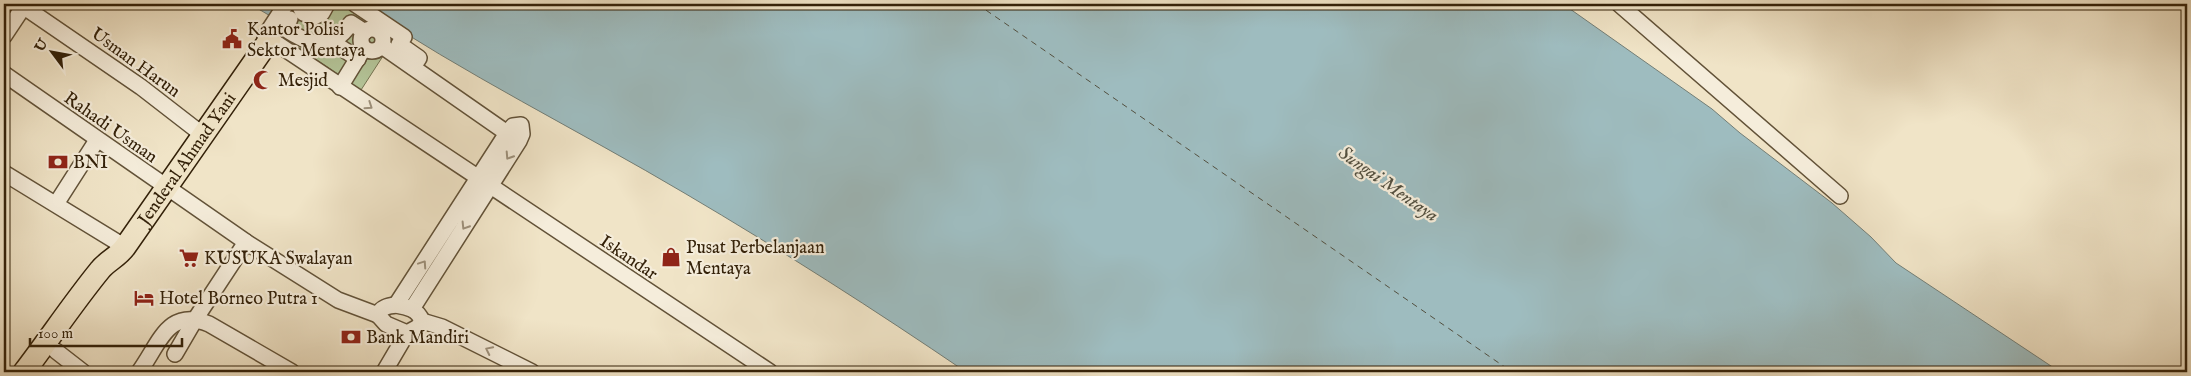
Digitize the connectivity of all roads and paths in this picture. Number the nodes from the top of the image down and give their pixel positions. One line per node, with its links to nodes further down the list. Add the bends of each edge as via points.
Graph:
1 (299, 4): 7 (street, via 303,13)
2 (327, 4): 7 (street, via 322,13)
3 (355, 4): 14 (street, via 404,37 399,44 419,58)
4 (1619, 4): 22 (street)
5 (22, 5): 9 (street); 17 (street, Usman Harun, via 141,87)
6 (288, 11): 10 (street); 11 (street, via 284,28 301,40)
7 (314, 17): 11 (street)
8 (365, 32): 11 (street, via 351,23 341,35); 12 (street, via 379,31 383,38); 13 (street)
9 (4, 36)
10 (268, 37): 16 (street, Iskandar); 17 (highway, Jenderal Ahmad Yani)
11 (325, 42): 13 (street)
12 (382, 46): 13 (street, via 375,51); 14 (street)
13 (361, 53): 16 (street)
14 (413, 68): 20 (street, via 508,133)
15 (4, 74): 18 (street, Rahadi Usman)
16 (340, 87): 20 (street, Iskandar, one-way to 20)
17 (203, 135): 21 (highway, Jenderal Ahmad Yani)
18 (97, 140): 21 (street, Rahadi Usman); 23 (street)
19 (4, 173): 23 (street)
20 (480, 181): 26 (street, one-way to 20); 27 (street, one-way to 27); 41 (street, Iskandar, via 558,241); 42 (street, Iskandar)
21 (166, 188): 24 (street, Rahadi Usman); 25 (highway, Jenderal Ahmad Yani)
22 (1840, 196)
23 (56, 204): 25 (street)
24 (246, 242): 28 (street, Rahadi Usman, via 338,300); 29 (street)
25 (122, 251): 32 (highway, Jenderal Ahmad Yani, via 116,271); 34 (highway, Jenderal Ahmad Yani, via 93,279)
26 (396, 305): 27 (street); 28 (street, via 384,307)
27 (412, 309): 30 (street)
28 (378, 315): 31 (street, Rahadi Usman, via 386,324)
29 (196, 318): 33 (street); 37 (street, via 184,318 169,328); 38 (street)
30 (422, 320): 31 (street, via 418,327); 40 (street, one-way to 30)
31 (407, 333): 39 (street)
32 (56, 351): 35 (highway, Jenderal Ahmad Yani); 36 (street)
33 (176, 354)
34 (24, 372)
35 (40, 372)
36 (83, 372)
37 (139, 372)
38 (292, 372)
39 (384, 372)
40 (532, 372)
41 (754, 372)
42 (770, 372)

